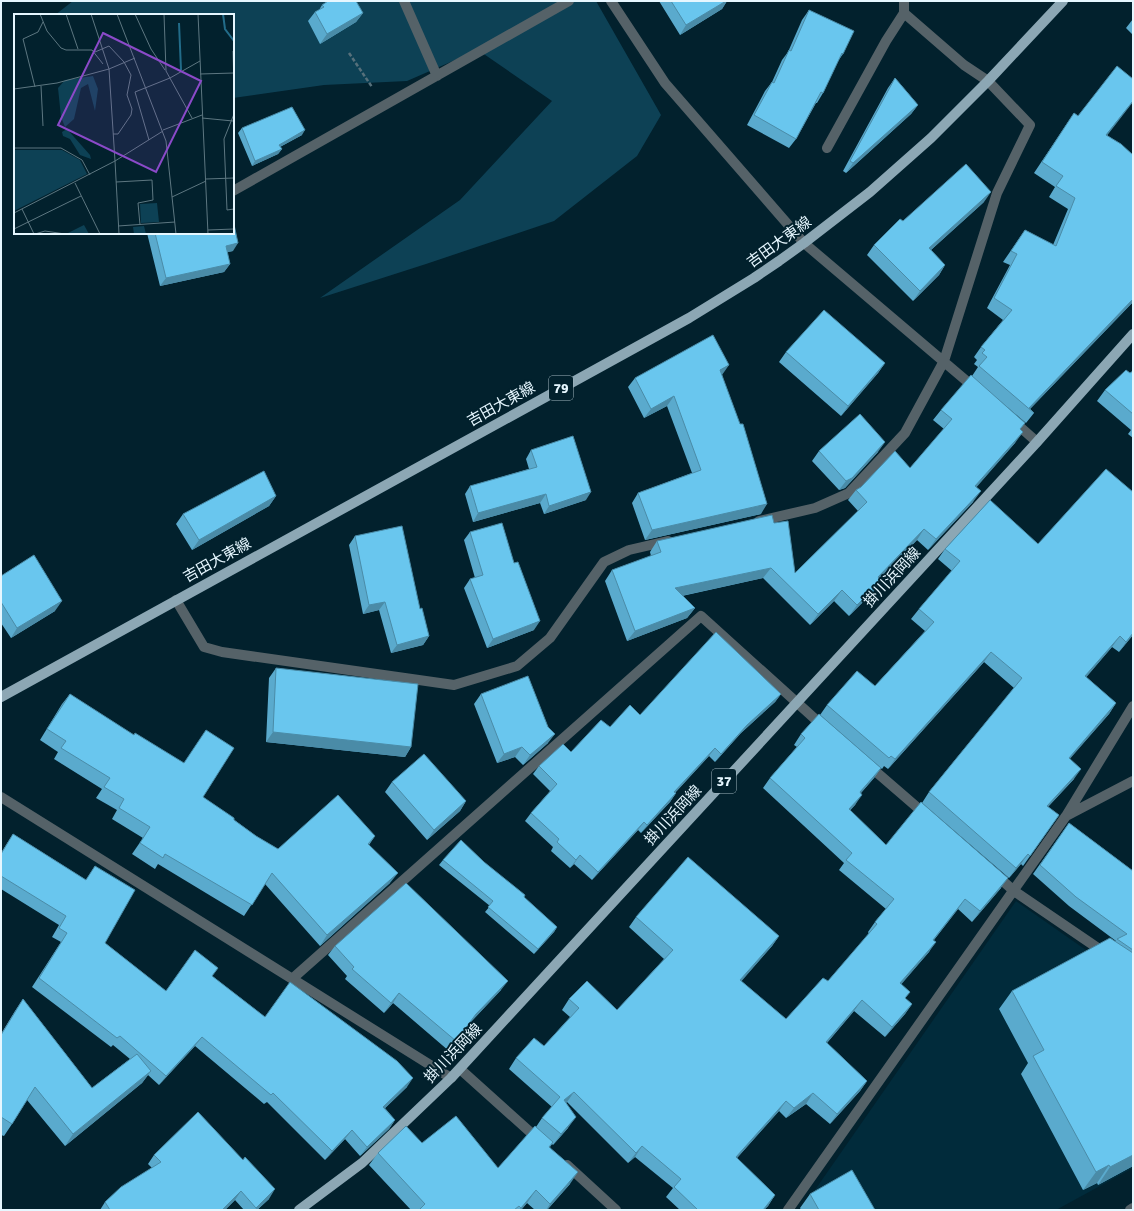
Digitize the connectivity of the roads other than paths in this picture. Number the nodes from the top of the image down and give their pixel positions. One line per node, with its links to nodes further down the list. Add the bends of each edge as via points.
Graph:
1 (404, 1): 7 (street)
2 (569, 1): 7 (street)
3 (611, 1): 11 (street, via 665,83)
4 (904, 1): 6 (street)
5 (1063, 1): 8 (main road, 吉田大東線 / 79)
6 (904, 13): 8 (street, via 964,65); 9 (street)
7 (437, 76): 10 (street)
8 (988, 81): 11 (main road, 吉田大東線 / 79, via 931,138 870,192); 13 (street, via 1030,125 997,193)
9 (827, 148)
10 (234, 190)
11 (804, 244): 13 (street); 19 (main road, 吉田大東線 / 79, via 689,318)
12 (1133, 334): 16 (main road, 掛川浜岡線 / 37)
13 (944, 361): 14 (street); 17 (street, via 905,433 850,493 815,508)
14 (985, 397)
15 (1002, 412): 16 (street)
16 (1037, 442): 21 (main road, 掛川浜岡線 / 37)
17 (753, 522)
18 (675, 539): 19 (street, via 628,550 604,562 550,638 517,666 454,685 222,652 204,647)
19 (176, 600): 20 (main road, 吉田大東線 / 79)
20 (1, 697)
21 (796, 703): 23 (street); 32 (street, via 701,616); 33 (main road, 掛川浜岡線 / 37)
22 (1133, 706): 27 (street)
23 (831, 734)
24 (861, 759): 28 (street)
25 (1133, 781): 27 (street)
26 (1, 797): 32 (street)
27 (1066, 816): 30 (street)
28 (932, 820)
29 (985, 865): 30 (street)
30 (1014, 891): 31 (street); 40 (street)
31 (1113, 959)
32 (292, 979): 34 (street)
33 (460, 1069): 34 (main road, 掛川浜岡線 / 37); 35 (street)
34 (451, 1078): 38 (main road, 掛川浜岡線 / 37, via 362,1163)
35 (547, 1147)
36 (558, 1158): 39 (street)
37 (1133, 1208): 41 (street)
38 (299, 1210)
39 (616, 1210)
40 (788, 1210)
41 (1130, 1210)

